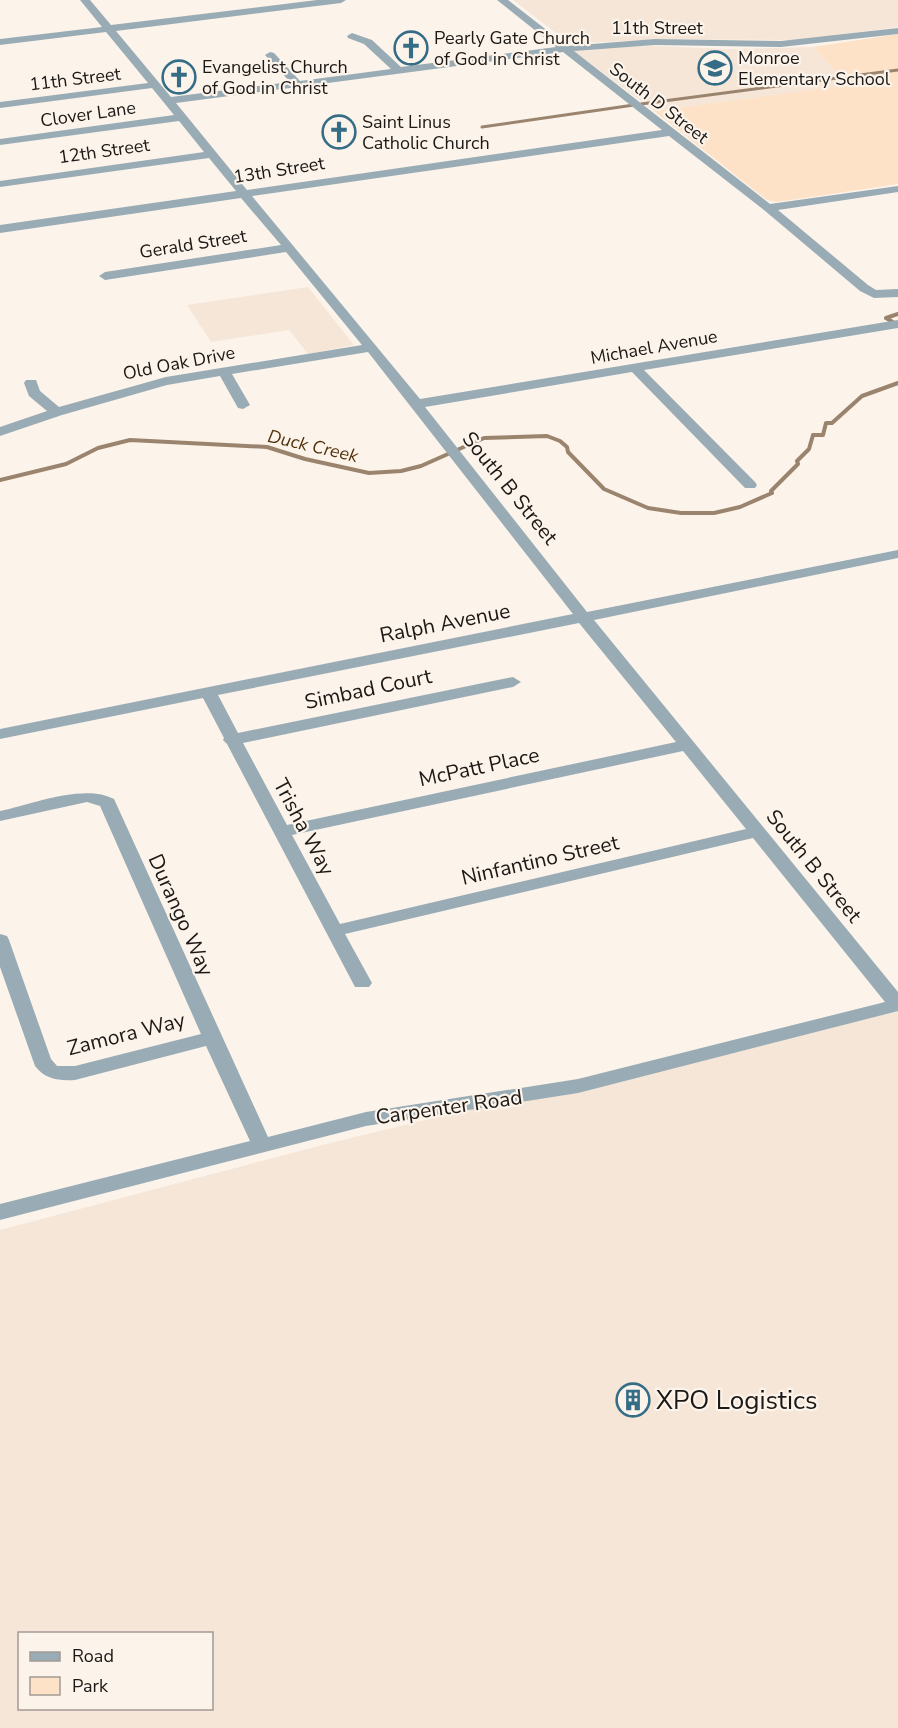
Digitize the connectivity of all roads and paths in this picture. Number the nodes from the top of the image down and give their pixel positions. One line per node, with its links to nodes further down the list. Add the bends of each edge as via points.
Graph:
1 (85, 0): 4 (street, South B Street)
2 (341, 0): 4 (street)
3 (502, 0): 8 (street, South D Street)
4 (108, 28): 7 (street); 12 (street, South B Street)
5 (898, 31): 8 (street, 11th Street, via 781,44 640,42)
6 (352, 36): 10 (street, via 368,42)
7 (0, 42)
8 (562, 49): 10 (street, 11th Street); 16 (street, South D Street)
9 (270, 55): 11 (street)
10 (398, 70): 11 (street, 11th Street)
11 (298, 84): 13 (street, 11th Street)
12 (154, 85): 13 (street, South B Street); 14 (street, 11th Street)
13 (168, 101): 15 (street, South B Street)
14 (0, 105)
15 (181, 117): 17 (street, Clover Lane); 18 (street, South B Street)
16 (671, 132): 21 (street, 13th Street); 22 (street, South D Street)
17 (0, 142)
18 (212, 154): 19 (street, 12th Street); 21 (street, South B Street)
19 (0, 184)
20 (898, 189): 22 (street)
21 (243, 194): 23 (street, 13th Street); 24 (street, South B Street)
22 (768, 208): 26 (street, South D Street, via 864,288 874,294)
23 (0, 229)
24 (287, 248): 25 (street, Gerald Street); 28 (street, South B Street)
25 (105, 276)
26 (898, 293)
27 (898, 324): 29 (street, Michael Avenue)
28 (369, 348): 30 (street, Old Oak Drive); 32 (street, South B Street)
29 (636, 369): 32 (street, Michael Avenue); 36 (street)
30 (224, 372): 33 (street); 34 (street, Old Oak Drive, via 166,381)
31 (31, 383): 34 (street, via 34,393)
32 (416, 404): 38 (street, South B Street)
33 (243, 405)
34 (57, 412): 35 (street, Old Oak Drive)
35 (0, 432)
36 (750, 485)
37 (898, 554): 38 (street, Ralph Avenue)
38 (583, 617): 40 (street, Ralph Avenue); 43 (street, South B Street)
39 (513, 682): 42 (street, Simbad Court)
40 (207, 692): 41 (street, Ralph Avenue); 42 (street, Trisha Way)
41 (0, 734)
42 (231, 740): 45 (street, Trisha Way)
43 (686, 745): 45 (street, McPatt Place); 46 (street, South B Street)
44 (0, 816): 51 (street, Durango Way, via 87,797 108,803)
45 (281, 832): 47 (street, Trisha Way)
46 (756, 832): 47 (street, Ninfantino Street); 50 (street, South B Street)
47 (334, 931): 49 (street, Trisha Way)
48 (0, 940): 51 (street, Zamora Way, via 42,1061 50,1071 75,1073)
49 (362, 983)
50 (898, 1005): 52 (street, Carpenter Road, via 578,1086 405,1112)
51 (212, 1038): 52 (street, Durango Way)
52 (262, 1146): 53 (street, Carpenter Road)
53 (0, 1212)

